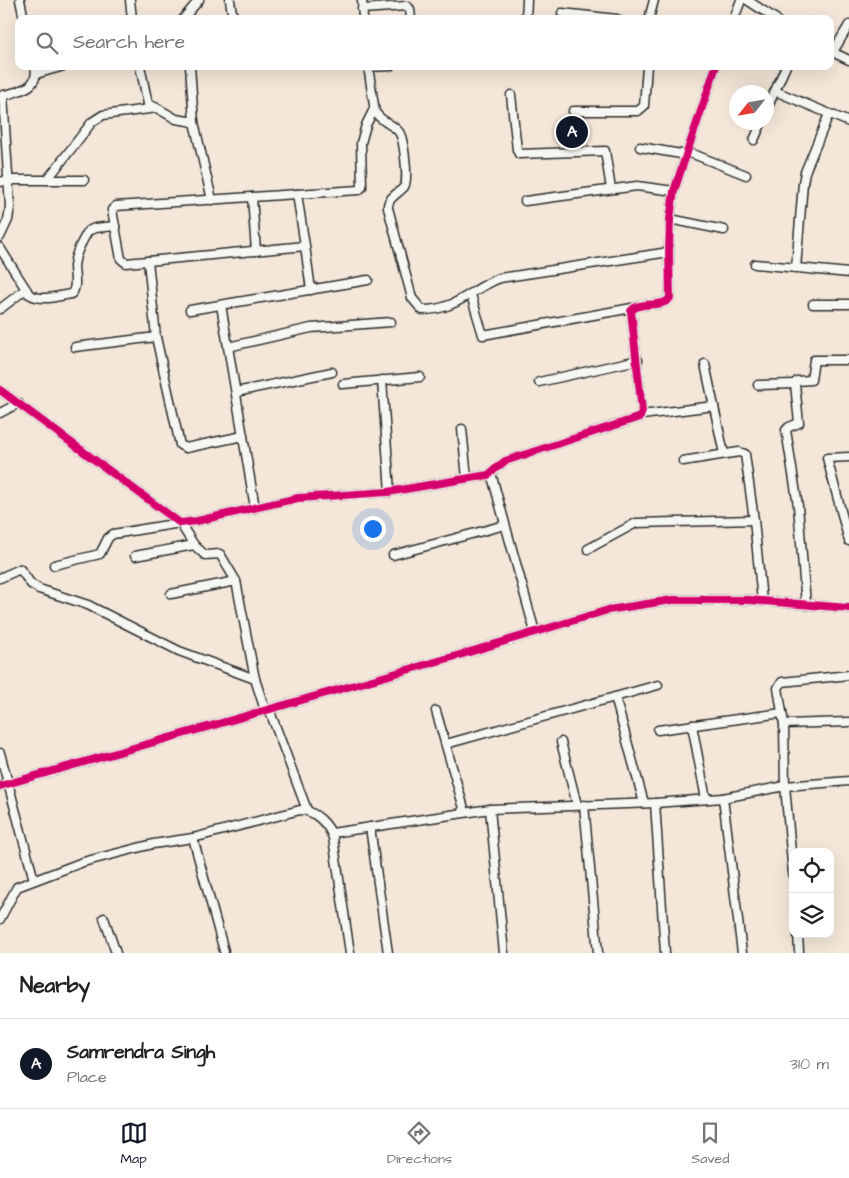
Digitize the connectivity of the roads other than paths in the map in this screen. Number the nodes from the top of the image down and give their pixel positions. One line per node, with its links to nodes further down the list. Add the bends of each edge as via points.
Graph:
1 (20, 0): 12 (street)
2 (130, 0): 13 (street)
3 (199, 0): 14 (street)
4 (230, 0): 15 (street)
5 (362, 0): 10 (street)
6 (528, 0): 18 (street)
7 (654, 0): 20 (street)
8 (741, 0): 21 (street)
9 (747, 0): 22 (street)
10 (362, 9): 16 (street); 17 (street, via 407,6)
11 (562, 13): 19 (street)
12 (23, 15)
13 (132, 15)
14 (186, 15)
15 (233, 15)
16 (363, 15)
17 (411, 15)
18 (526, 15)
19 (580, 15)
20 (650, 15)
21 (735, 15)
22 (770, 15)
23 (849, 25): 24 (street)
24 (834, 47)
25 (834, 52): 26 (street)
26 (849, 60)
27 (35, 70): 36 (street, via 33,84)
28 (141, 70): 37 (street, via 148,104)
29 (190, 70): 41 (street)
30 (369, 70): 38 (street)
31 (647, 70): 39 (street, via 644,106 638,111)
32 (715, 70): 46 (street)
33 (784, 70): 34 (street)
34 (775, 91): 40 (street)
35 (511, 95): 52 (street, via 519,154 605,151)
36 (2, 96): 48 (street)
37 (157, 108): 41 (street, via 176,118); 49 (street, via 97,118)
38 (374, 109): 54 (street, via 361,143 362,187 359,190); 73 (street, via 378,117 401,135 406,184 387,204 412,298 422,310 437,310)
39 (573, 111)
40 (830, 114): 42 (street); 68 (street, via 803,183)
41 (194, 122): 56 (street)
42 (849, 122)
43 (758, 130): 44 (street)
44 (754, 140)
45 (640, 147): 46 (street)
46 (688, 153): 47 (street); 53 (street)
47 (746, 175)
48 (8, 180): 49 (street); 51 (street); 61 (street, via 10,214)
49 (47, 180): 50 (street)
50 (84, 180)
51 (0, 182)
52 (611, 189): 53 (street, via 644,186); 57 (street)
53 (674, 191): 58 (street)
54 (297, 194): 55 (street); 62 (street)
55 (252, 197): 56 (street); 64 (street)
56 (212, 200): 59 (street, via 116,206 112,210)
57 (525, 201)
58 (670, 219): 60 (street); 65 (street)
59 (115, 226): 66 (street, via 123,262); 71 (street, via 88,231 76,254 75,288 71,294 40,299 34,298)
60 (724, 230)
61 (0, 237)
62 (305, 246): 64 (street); 72 (street)
63 (0, 248): 71 (street)
64 (256, 251): 66 (street)
65 (669, 252): 73 (street, via 500,278 486,283); 77 (street, via 669,301)
66 (148, 261): 81 (street)
67 (755, 264): 68 (street)
68 (796, 268): 69 (street)
69 (849, 273)
70 (368, 280): 72 (street)
71 (26, 289): 78 (street)
72 (311, 290): 76 (street)
73 (471, 295): 77 (street, via 483,335)
74 (813, 304): 75 (street)
75 (849, 304)
76 (221, 305): 79 (street); 83 (street)
77 (632, 308): 84 (street)
78 (0, 309)
79 (190, 310)
80 (391, 322): 83 (street, via 311,328)
81 (156, 337): 82 (street); 101 (street, via 180,445 186,448)
82 (75, 347)
83 (228, 347): 95 (street)
84 (638, 360): 90 (street); 99 (street)
85 (849, 360): 92 (street, via 814,360 811,380)
86 (705, 364): 97 (street)
87 (332, 372): 95 (street)
88 (420, 376): 89 (street)
89 (382, 380): 91 (street); 107 (street)
90 (539, 382)
91 (343, 384)
92 (795, 384): 93 (street); 122 (street, via 799,422 787,428 786,432 798,506)
93 (758, 385)
94 (0, 390): 96 (street)
95 (236, 392): 101 (street)
96 (19, 403): 98 (street); 110 (street)
97 (714, 406): 99 (street); 102 (street)
98 (0, 413)
99 (642, 415): 105 (street, via 505,461)
100 (462, 429): 106 (street)
101 (243, 436): 108 (street)
102 (724, 454): 104 (street); 109 (street, via 745,454)
103 (849, 457): 112 (street, via 827,458)
104 (683, 461)
105 (491, 473): 106 (street); 111 (street)
106 (467, 478): 107 (street)
107 (390, 492): 108 (street, via 311,497)
108 (255, 508): 110 (street)
109 (754, 520): 114 (street, via 636,523); 121 (street)
110 (180, 523): 113 (street); 117 (street, via 113,534 100,554)
111 (505, 524): 115 (street); 124 (street)
112 (849, 541)
113 (194, 545): 116 (street); 119 (street, via 205,555 220,554)
114 (588, 549)
115 (393, 554)
116 (135, 556)
117 (54, 565)
118 (0, 578): 126 (street, via 20,569 38,589 88,605 179,651)
119 (236, 581): 120 (street); 126 (street)
120 (171, 594)
121 (762, 601): 122 (street); 124 (street, via 672,600 608,610)
122 (806, 605): 123 (street)
123 (849, 608)
124 (535, 632): 129 (street)
125 (849, 675): 131 (street, via 782,682 778,688)
126 (255, 679): 129 (street)
127 (658, 685): 128 (street)
128 (615, 697): 137 (street); 144 (street)
129 (267, 709): 140 (street); 148 (street)
130 (436, 711): 137 (street)
131 (782, 713): 133 (street); 134 (street)
132 (849, 722): 133 (street)
133 (784, 724): 141 (street)
134 (692, 725): 135 (street); 143 (street)
135 (658, 730)
136 (561, 742): 146 (street)
137 (446, 744): 149 (street)
138 (0, 753): 140 (street)
139 (849, 781): 141 (street)
140 (4, 784): 154 (street)
141 (785, 786): 142 (street); 153 (street)
142 (723, 798): 143 (street); 166 (street)
143 (706, 799): 145 (street)
144 (644, 803): 145 (street); 146 (street)
145 (655, 803): 165 (street)
146 (580, 805): 147 (street); 164 (street)
147 (490, 809): 149 (street); 163 (street)
148 (307, 810): 151 (street); 152 (street)
149 (465, 812): 150 (street)
150 (370, 827): 151 (street); 162 (street)
151 (332, 833): 161 (street)
152 (193, 838): 154 (street, via 153,844 83,862); 158 (street)
153 (791, 848)
154 (34, 880): 156 (street, via 17,887)
155 (104, 918): 160 (street)
156 (0, 919)
157 (798, 938): 159 (street)
158 (224, 951)
159 (799, 951)
160 (116, 953)
161 (350, 953)
162 (388, 953)
163 (504, 953)
164 (598, 953)
165 (666, 953)
166 (742, 953)

